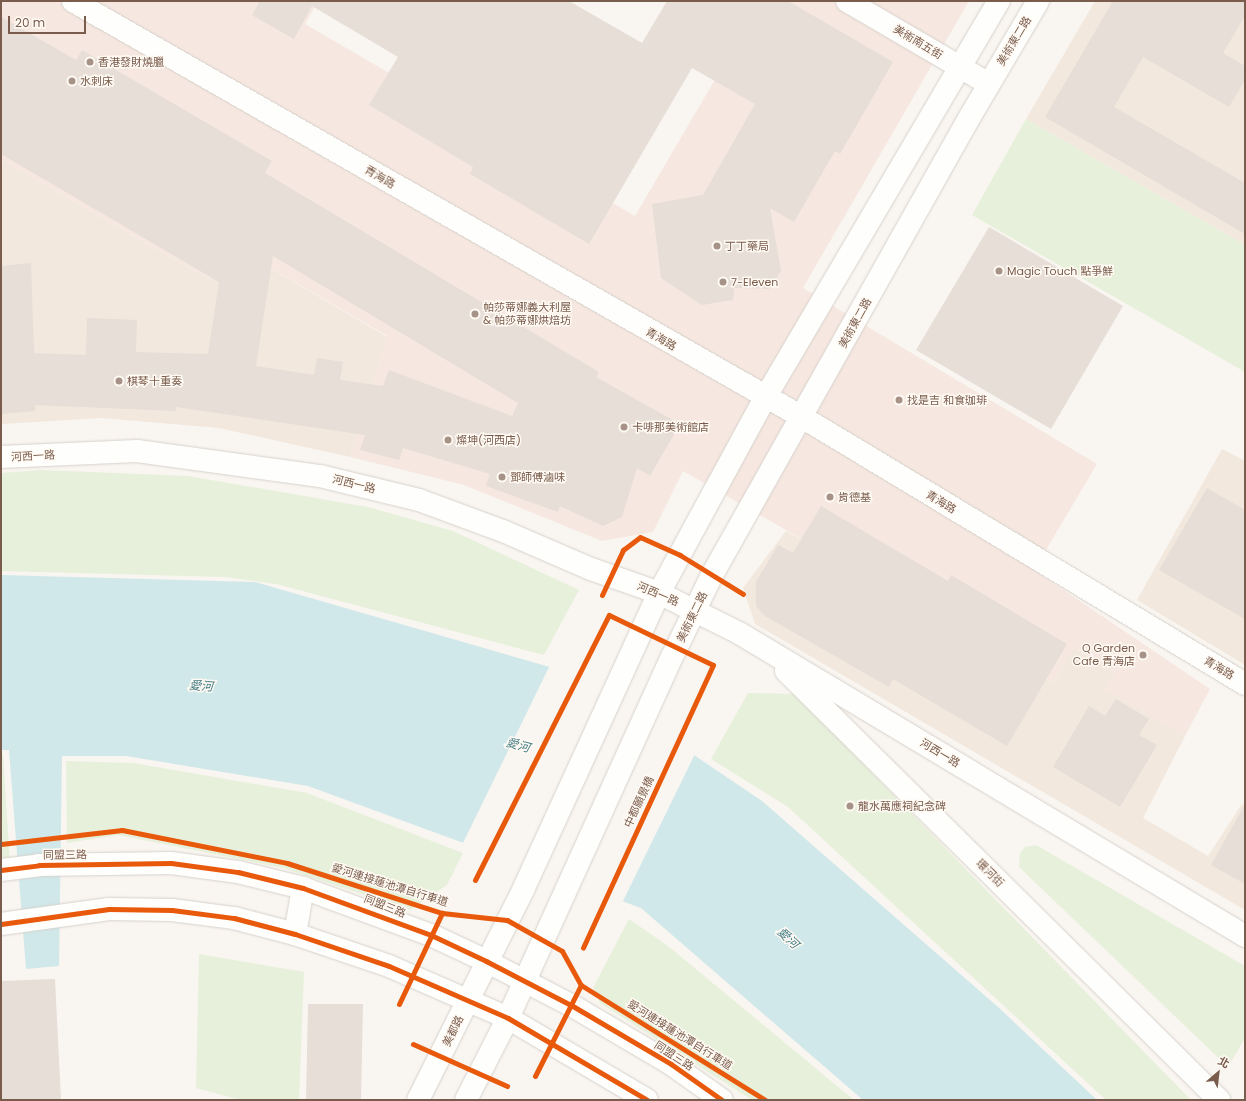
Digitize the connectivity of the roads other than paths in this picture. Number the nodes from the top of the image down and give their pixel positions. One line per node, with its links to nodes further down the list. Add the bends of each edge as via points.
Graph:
1 (73, 1): 7 (street, 青海路)
2 (848, 1): 5 (street, 美術南五街)
3 (999, 1): 5 (street)
4 (1038, 1): 6 (street, 美術東二路)
5 (959, 67): 6 (street, 美術南五街); 7 (street)
6 (989, 84): 8 (street, 美術東二路)
7 (765, 398): 8 (street, 青海路); 10 (street)
8 (802, 417): 11 (street, 美術東二路); 13 (street, 青海路)
9 (1, 457): 10 (street, 河西一路, via 137,451 320,476 419,500 503,531 591,569)
10 (659, 593): 11 (street, 河西一路); 19 (street, via 523,890)
11 (694, 610): 12 (street, 河西一路); 20 (street, 美術東二路)
12 (761, 646): 18 (street, 河西一路); 27 (street, 環河街)
13 (1245, 684)
14 (1, 870): 15 (street, 同盟三路, via 39,865 170,863 238,872)
15 (303, 888): 17 (street); 19 (street, 同盟三路, via 402,924)
16 (1, 924): 17 (street, via 109,909 172,910 234,918)
17 (295, 934): 21 (street, via 389,966)
18 (1245, 936)
19 (486, 961): 20 (street, 同盟三路); 21 (street, 美都路)
20 (524, 980): 22 (street); 26 (street, 同盟三路, via 671,1064)
21 (469, 1000): 22 (street); 23 (street, 美都路)
22 (508, 1018): 24 (street); 25 (street)
23 (418, 1100)
24 (466, 1100)
25 (648, 1100)
26 (722, 1100)
27 (1219, 1100)

